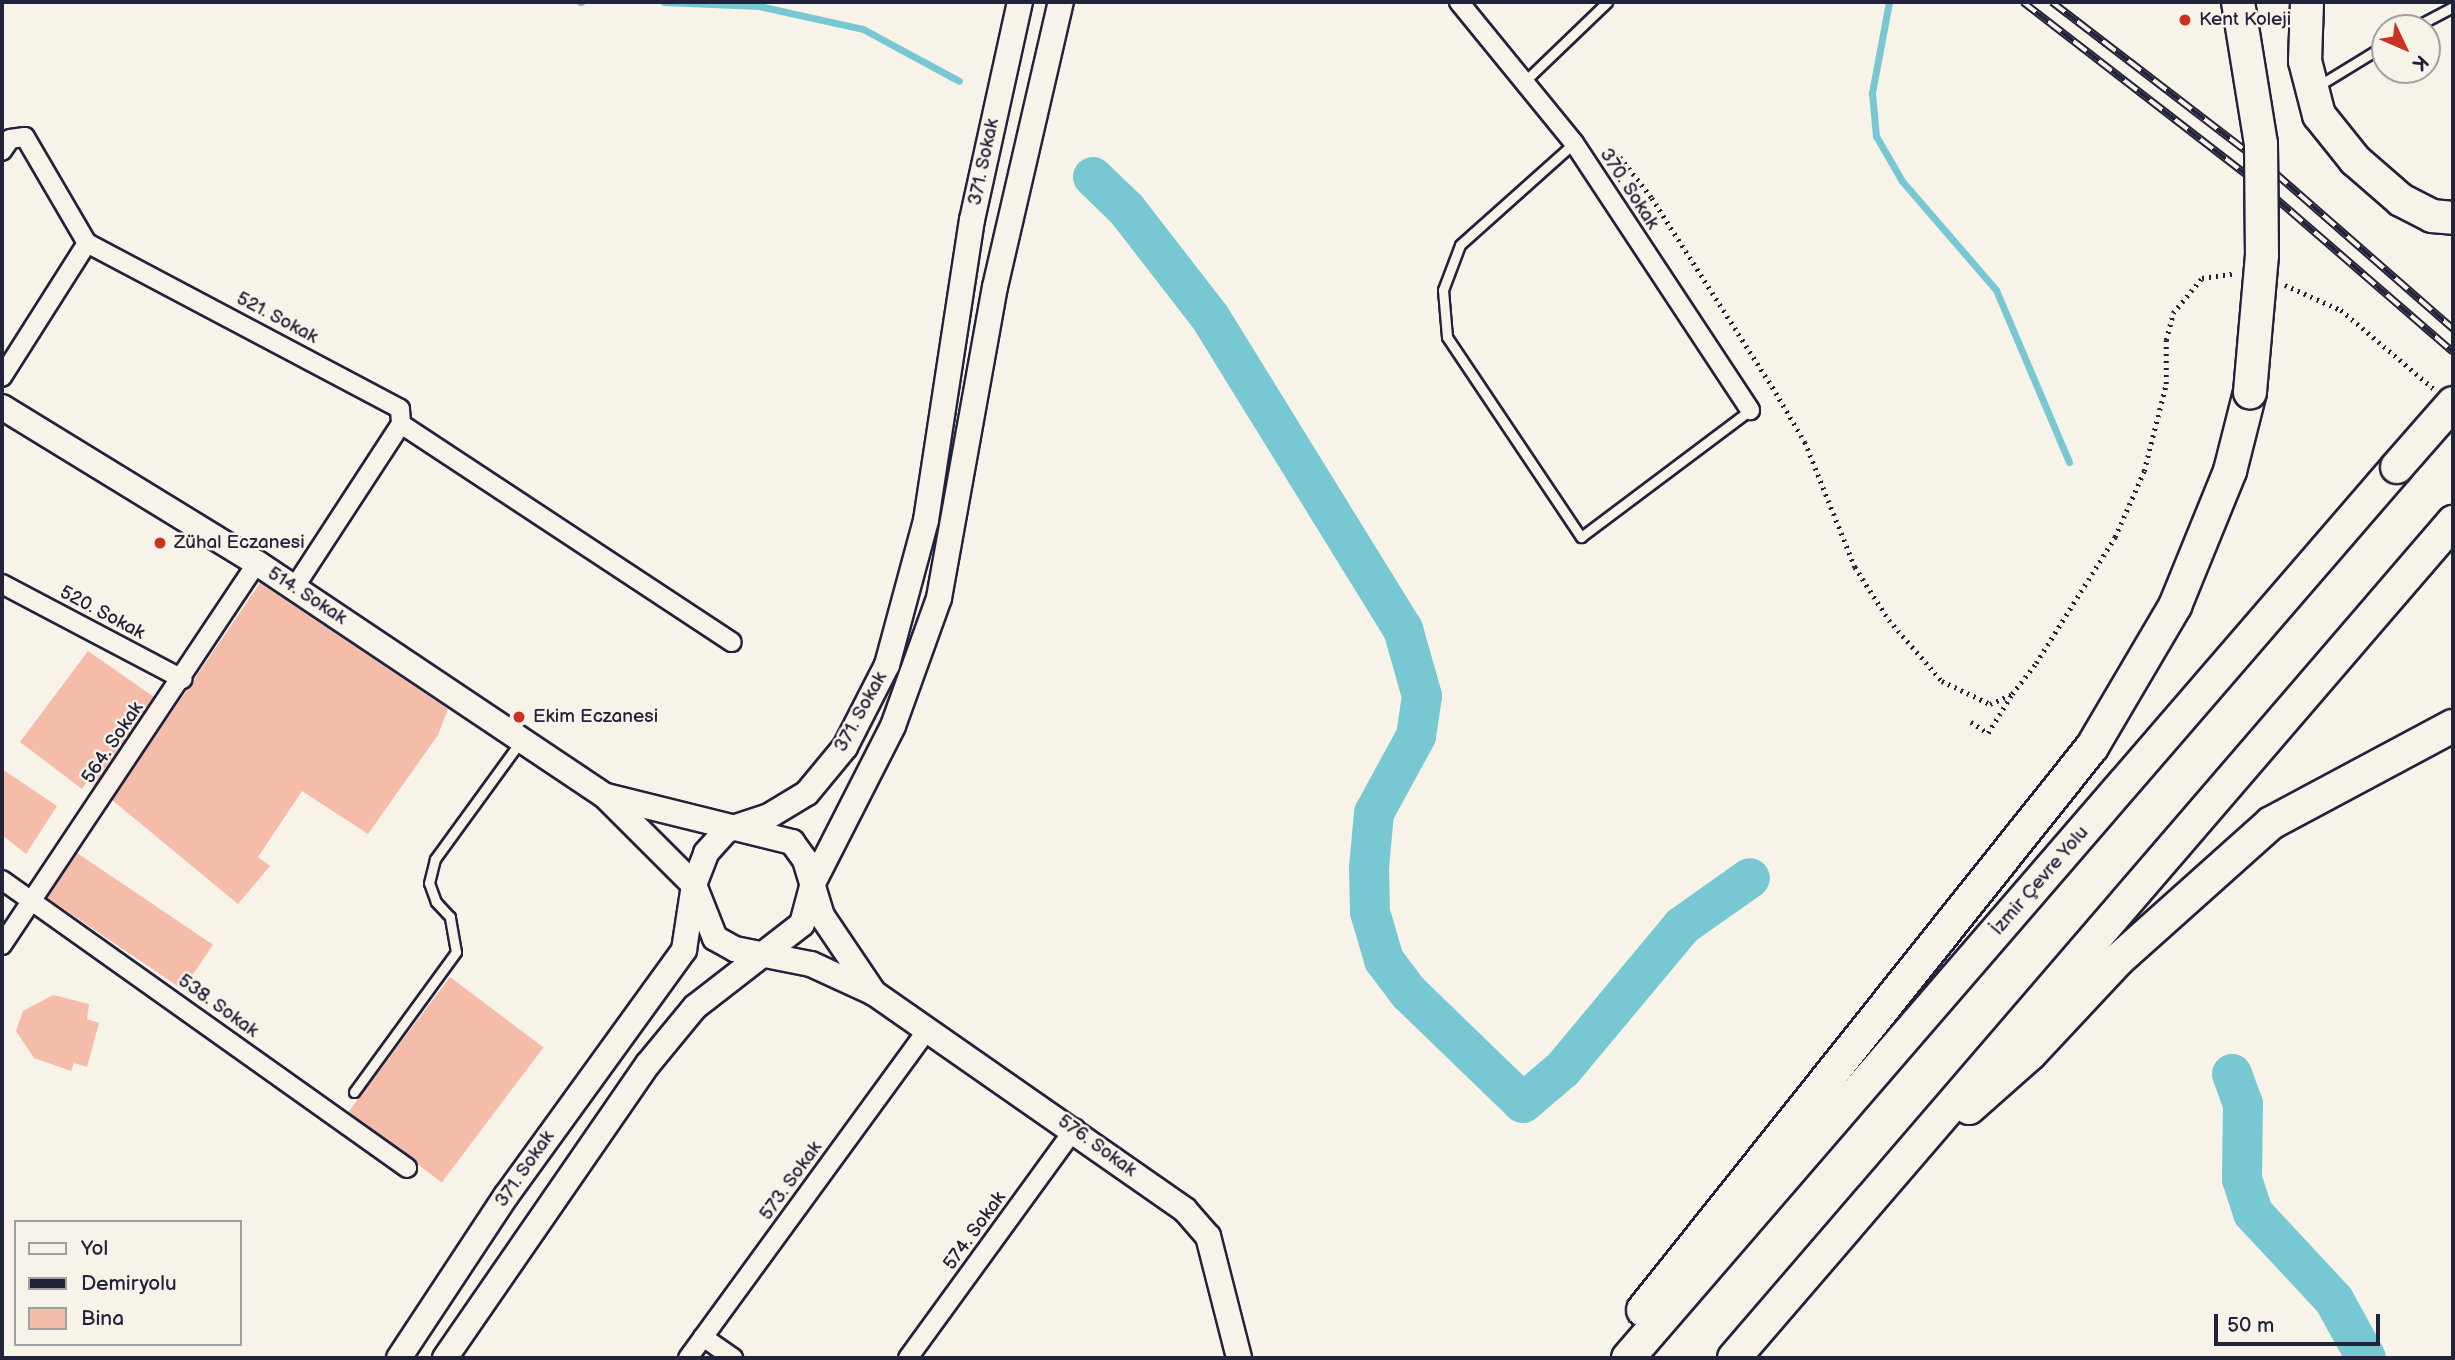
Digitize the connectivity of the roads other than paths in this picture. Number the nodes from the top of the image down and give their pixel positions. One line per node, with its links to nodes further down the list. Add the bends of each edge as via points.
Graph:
1 (1020, 2): 28 (main road, 371. Sokak, via 972,220 926,520 887,665 845,747 807,793 769,816)
2 (1061, 2): 30 (main road, 371. Sokak, via 995,287 939,598 893,726)
3 (1459, 2): 8 (street, 370. Sokak)
4 (1607, 2): 8 (lane)
5 (2238, 2): 48 (highway, bridge, via 2261,144 2262,256 2250,392 2230,471 2175,606 2092,747)
6 (2307, 2): 9 (highway, via 2302,28)
7 (2371, 54): 9 (lane)
8 (1524, 82): 10 (street, 370. Sokak)
9 (2310, 92): 12 (highway, via 2337,141 2377,180 2432,216)
10 (1574, 143): 17 (street, 370. Sokak); 17 (lane, via 1460,245 1443,290 1447,337 1581,537)
11 (2, 151): 13 (street, via 9,139 25,137)
12 (2453, 218)
13 (87, 243): 14 (street); 18 (street, 521. Sokak, via 400,409)
14 (2, 377)
15 (2449, 401): 49 (highway, İzmir Çevre Yolu, bridge, via 2397,467)
16 (2, 407): 20 (main road, 514. Sokak)
17 (1750, 410)
18 (401, 424): 22 (street); 23 (street)
19 (2453, 522): 40 (highway)
20 (257, 563): 22 (main road, 514. Sokak); 24 (street, 564. Sokak)
21 (2, 584): 24 (street, 520. Sokak)
22 (294, 588): 26 (main road, 514. Sokak)
23 (731, 642)
24 (182, 679): 32 (street, 564. Sokak)
25 (2453, 726): 40 (highway, via 2271,823 2119,960 2030,1054)
26 (522, 740): 27 (main road, 514. Sokak); 37 (lane, via 436,859 429,883 436,902 450,917 456,952)
27 (605, 796): 28 (main road); 31 (main road)
28 (727, 830): 30 (main road, via 792,842); 31 (main road, 371. Sokak, via 706,853)
29 (2, 880): 32 (street, 538. Sokak)
30 (813, 883): 34 (main road, 371. Sokak, via 802,924); 35 (main road, via 822,916)
31 (694, 885): 34 (main road, via 702,918 715,938 735,949); 42 (main road, 371. Sokak, via 684,950 506,1196)
32 (31, 901): 33 (street, 564. Sokak); 39 (street, 538. Sokak)
33 (2, 945)
34 (761, 951): 35 (main road, via 811,964); 43 (main road, 371. Sokak, via 695,1007 648,1064)
35 (874, 993): 36 (main road, 576. Sokak)
36 (928, 1029): 38 (main road, 576. Sokak); 41 (street, 573. Sokak)
37 (354, 1092)
38 (1075, 1128): 46 (street, 574. Sokak); 47 (main road, 576. Sokak, via 1185,1210 1208,1236)
39 (407, 1168)
40 (1882, 1185): 50 (highway)
41 (703, 1337): 44 (street, 573. Sokak); 45 (street)
42 (399, 1358)
43 (445, 1358)
44 (688, 1358)
45 (733, 1358)
46 (908, 1358)
47 (1239, 1358)
48 (1609, 1358)
49 (1628, 1358)
50 (1734, 1358)

